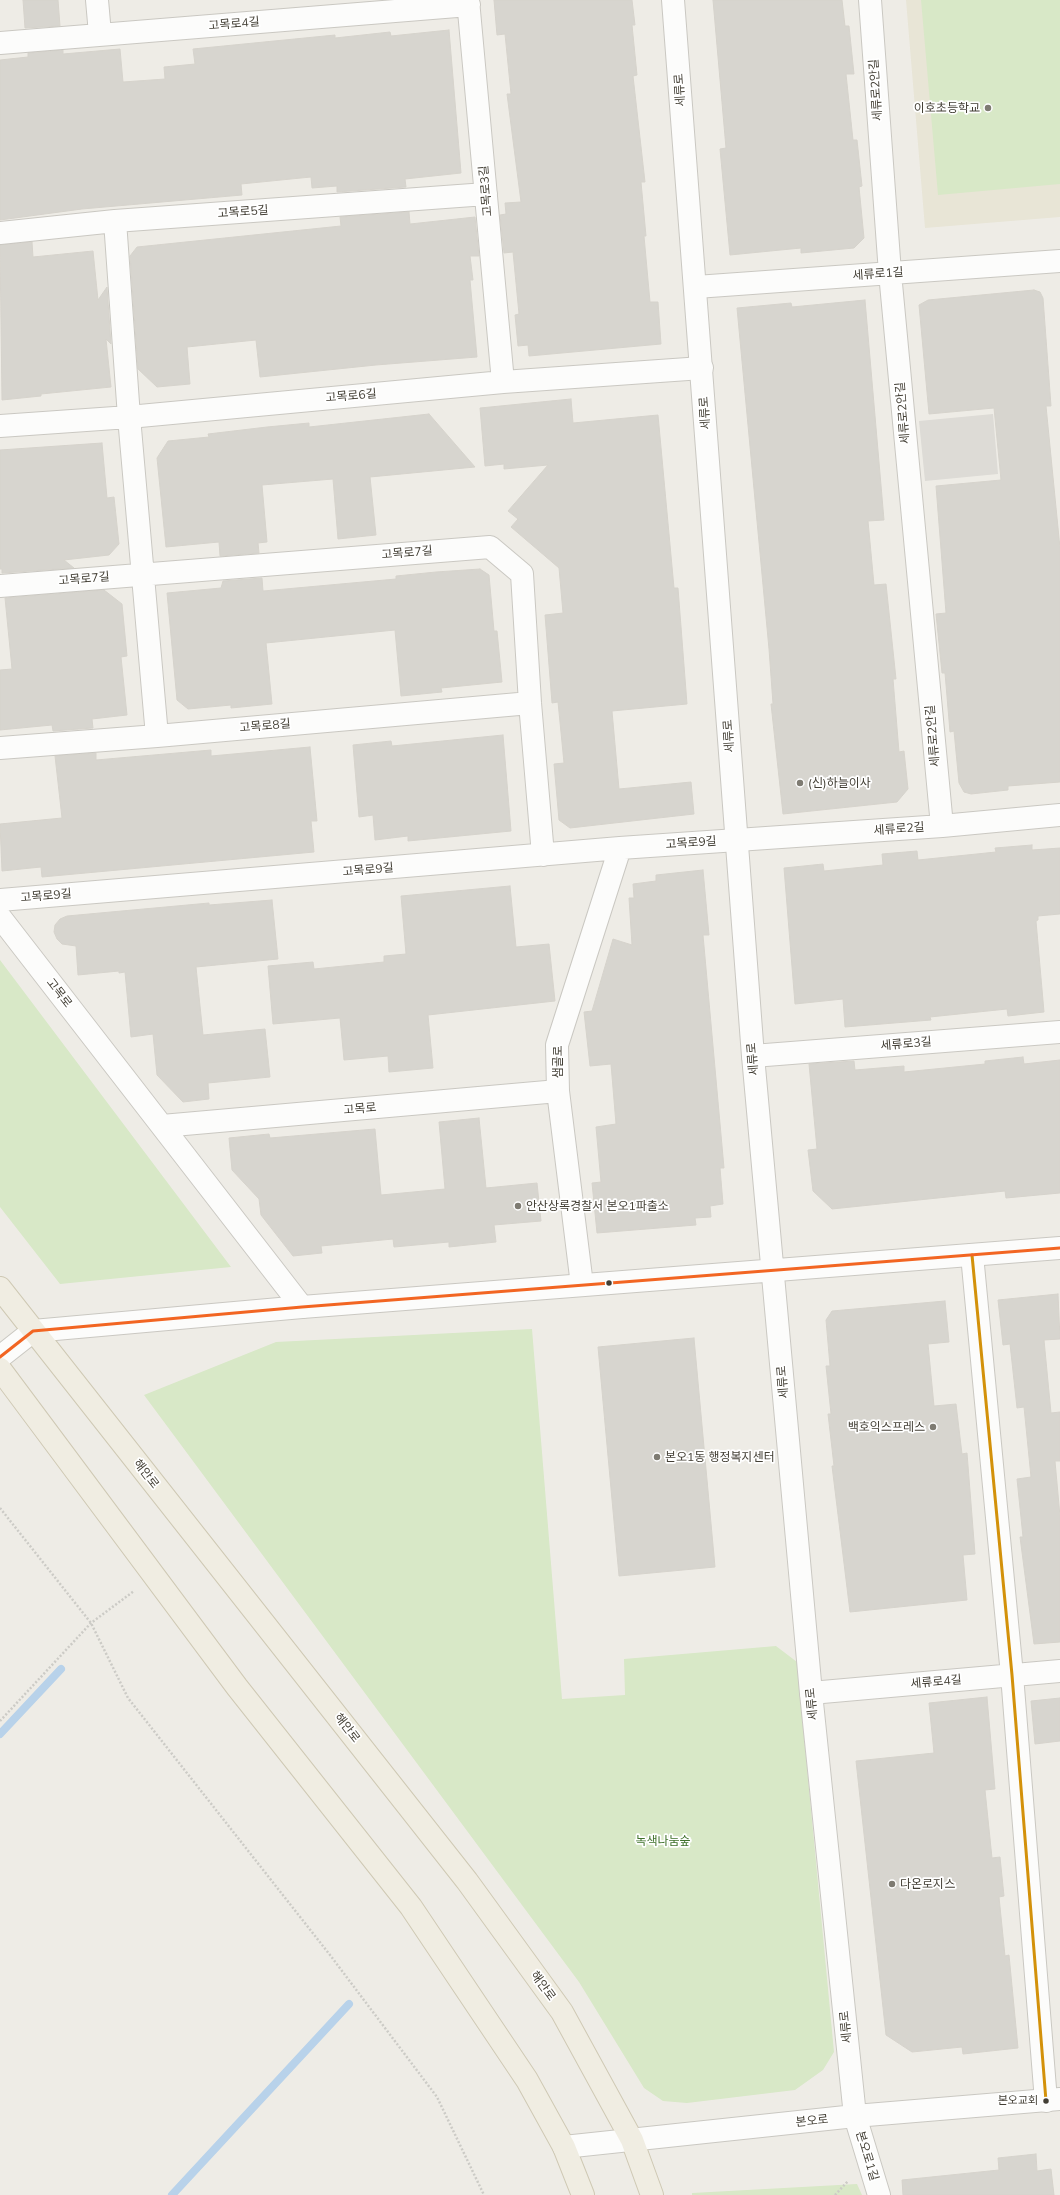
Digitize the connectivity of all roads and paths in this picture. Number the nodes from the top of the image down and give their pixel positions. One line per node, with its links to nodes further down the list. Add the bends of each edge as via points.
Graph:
1 (97, 0): 5 (street)
2 (673, 0): 12 (street, 세류로)
3 (870, 0): 11 (street, 세류로2안길)
4 (468, 3): 5 (street, 고목로4길); 7 (street, 고목로3길)
5 (100, 34): 6 (street, 고목로4길)
6 (0, 43)
7 (486, 194): 8 (street, 고목로5길); 14 (street, 고목로3길)
8 (115, 221): 9 (street, 고목로5길); 15 (street)
9 (0, 233)
10 (1060, 261): 11 (street, 세류로1길)
11 (890, 273): 12 (street, 세류로1길); 23 (street, 세류로2안길)
12 (696, 287): 13 (street, 세류로)
13 (702, 368): 14 (street, 고목로6길); 24 (street, 세류로)
14 (503, 382): 15 (street, 고목로6길)
15 (129, 417): 16 (street, 고목로6길); 17 (street)
16 (0, 426)
17 (143, 574): 18 (street, 고목로7길); 19 (street, 고목로7길, via 490,546 522,574); 20 (street)
18 (0, 586)
19 (530, 703): 20 (street, 고목로8길); 26 (street, 고목로7길)
20 (157, 736): 21 (street, 고목로8길)
21 (0, 748)
22 (1060, 815): 23 (street, 세류로2길)
23 (942, 826): 24 (street, 세류로2길)
24 (737, 840): 25 (street, 고목로9길); 30 (street, 세류로)
25 (620, 848): 26 (street, 고목로9길); 31 (street, 샘골로, via 557,1045)
26 (543, 855): 27 (street, 고목로9길)
27 (0, 900)
28 (0, 917): 32 (street, 고목로)
29 (1060, 1032): 30 (street, 세류로3길)
30 (753, 1056): 35 (street, 세류로)
31 (558, 1091): 32 (street, 고목로); 36 (street, 샘골로)
32 (162, 1126): 38 (street, 고목로)
33 (1060, 1248): 34 (street)
34 (972, 1255): 35 (street); 46 (street)
35 (773, 1269): 36 (street); 47 (street, 세류로)
36 (582, 1285): 38 (street)
37 (0, 1288): 39 (main road, 해안로)
38 (302, 1307): 39 (street)
39 (34, 1331): 40 (street); 51 (main road, 해안로, via 467,1881 562,2012)
40 (0, 1357)
41 (0, 1369): 43 (main road)
42 (0, 1508): 44 (path)
43 (155, 1576): 44 (path); 52 (main road, via 237,1686 411,1907 527,2080)
44 (91, 1623): 48 (path); 53 (path, via 128,1698 437,2097)
45 (1060, 1671): 46 (street, 세류로4길)
46 (1012, 1675): 47 (street, 세류로4길); 49 (street)
47 (811, 1693): 50 (street, 세류로)
48 (0, 1721)
49 (1053, 2100): 50 (street, 본오로)
50 (855, 2116): 51 (street, 본오로); 56 (street, 본오로1길)
51 (632, 2140): 52 (street, 본오로); 55 (main road, 해안로)
52 (564, 2148): 54 (main road)
53 (484, 2195)
54 (583, 2195)
55 (652, 2195)
56 (879, 2195)

